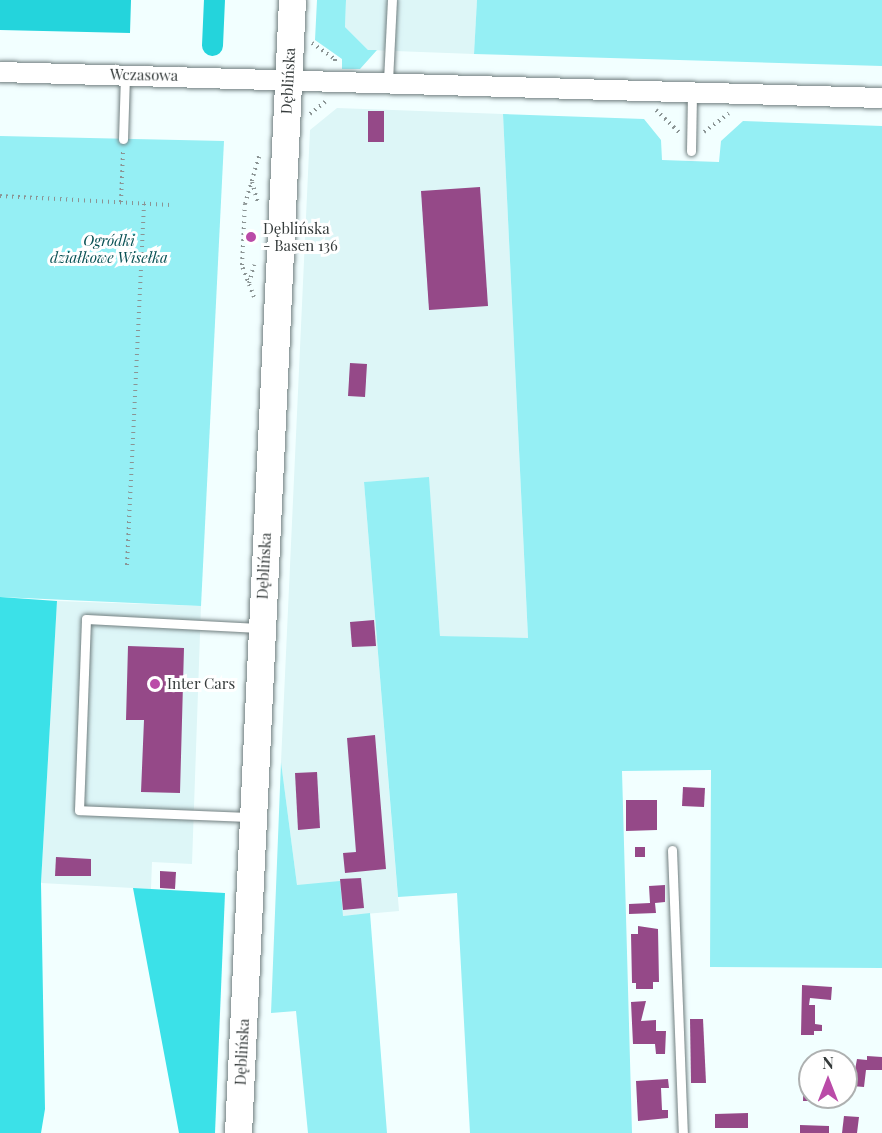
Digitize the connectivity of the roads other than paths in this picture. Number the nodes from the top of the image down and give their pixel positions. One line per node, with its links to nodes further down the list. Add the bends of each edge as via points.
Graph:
1 (292, 0): 5 (main road, Dęblińska)
2 (392, 0): 6 (lane)
3 (0, 72): 4 (street, Wczasowa)
4 (125, 74): 5 (street, Wczasowa); 9 (lane)
5 (288, 78): 6 (street, Wczasowa); 11 (main road, Dęblińska)
6 (388, 81): 7 (street, Wczasowa)
7 (692, 92): 8 (street, Wczasowa); 10 (lane)
8 (882, 98)
9 (123, 139)
10 (691, 151)
11 (261, 628): 12 (main road, Dęblińska); 12 (lane, via 86,619 79,810)
12 (252, 817): 14 (main road, Dęblińska)
13 (672, 850): 15 (lane)
14 (238, 1133)
15 (683, 1133)

